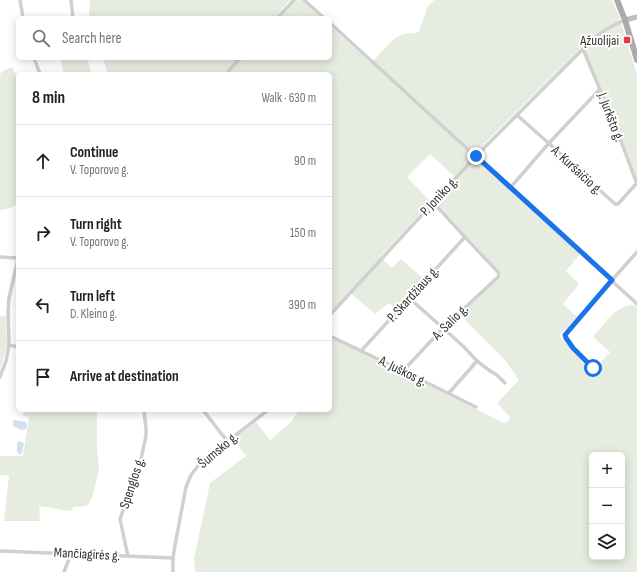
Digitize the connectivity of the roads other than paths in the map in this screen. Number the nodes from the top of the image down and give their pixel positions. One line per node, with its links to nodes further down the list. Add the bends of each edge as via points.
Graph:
1 (20, 0): 6 (street)
2 (71, 0): 7 (street)
3 (294, 0): 8 (street)
4 (304, 0): 9 (street)
5 (617, 0): 11 (main road)
6 (23, 16)
7 (73, 16)
8 (279, 16)
9 (322, 16)
10 (637, 17): 11 (main road)
11 (625, 20): 13 (street, P. Joniko g., via 603,30); 16 (main road)
12 (332, 25): 22 (street)
13 (584, 49): 19 (street, J. Jurkšto g.); 20 (street, P. Joniko g.)
14 (35, 60): 17 (street)
15 (238, 60): 18 (street)
16 (637, 60)
17 (39, 72)
18 (228, 72)
19 (600, 89): 21 (street); 23 (street, J. Jurkšto g.)
20 (517, 115): 21 (street, A. Kuršaičio g.); 22 (street, P. Joniko g.)
21 (549, 143): 23 (street, A. Kuršaičio g., via 615,204 618,204); 24 (street)
22 (476, 156): 24 (street); 25 (street, P. Joniko g.)
23 (637, 184)
24 (510, 188): 31 (street)
25 (433, 202): 26 (street); 34 (street, P. Joniko g.)
26 (465, 237): 32 (street, P. Skardžiaus g.); 35 (street, A. Salio g., via 499,274)
27 (637, 252): 31 (street)
28 (0, 257): 29 (street)
29 (16, 259)
30 (16, 268): 37 (street, via 9,298)
31 (612, 280): 33 (street); 41 (street, via 565,335 573,348)
32 (410, 298): 35 (street); 39 (street, P. Skardžiaus g.)
33 (637, 304)
34 (332, 313)
35 (442, 328): 40 (street); 42 (street, A. Salio g.)
36 (332, 337): 39 (street, A. Juškos g.)
37 (9, 345): 38 (street); 43 (street)
38 (16, 347)
39 (360, 351): 42 (street, A. Juškos g.)
40 (477, 361): 44 (street); 45 (street)
41 (593, 368)
42 (403, 371): 45 (street, A. Juškos g.)
43 (0, 377)
44 (505, 382)
45 (449, 393): 46 (street, A. Juškos g.)
46 (476, 407)
47 (144, 412): 53 (street, Spenglos g., via 146,429 141,459 130,484 120,519)
48 (207, 412): 50 (street)
49 (265, 412): 50 (street, Šumsko g.)
50 (227, 441): 54 (street, Šumsko g., via 201,462 188,481)
51 (0, 551): 52 (street, Mančiagirės g.)
52 (71, 554): 53 (street, Mančiagirės g.); 55 (street)
53 (128, 556): 54 (street, Mančiagirės g.)
54 (173, 558): 56 (street, Šumsko g.)
55 (64, 572)
56 (173, 572)

